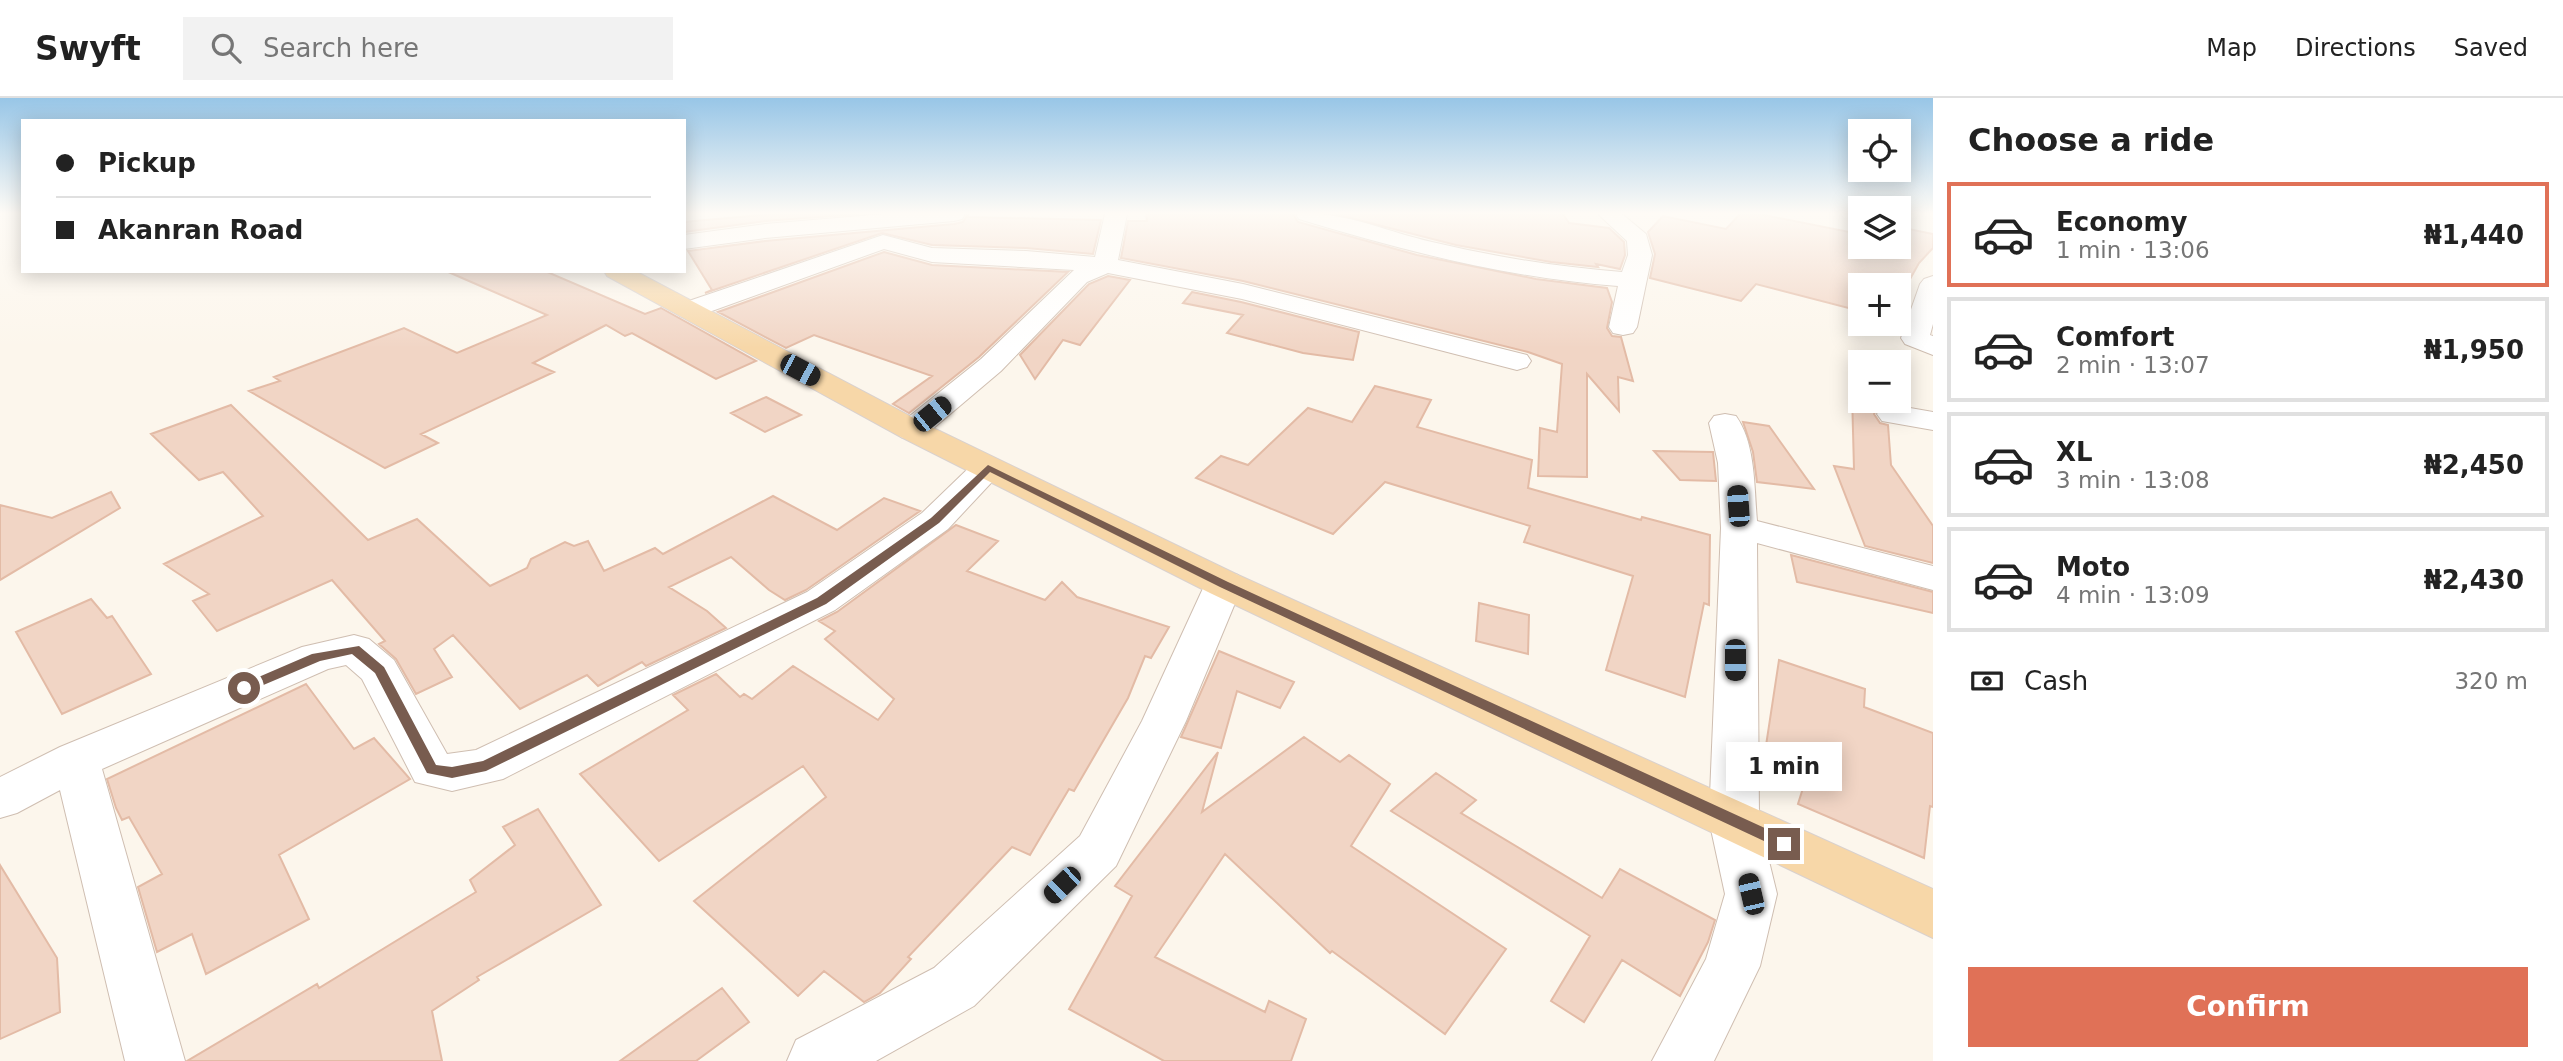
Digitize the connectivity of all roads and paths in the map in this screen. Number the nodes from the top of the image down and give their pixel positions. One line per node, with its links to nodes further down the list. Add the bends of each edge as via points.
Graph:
1 (835, 259): 10 (street)
2 (1037, 259): 6 (street)
3 (1106, 259): 6 (street)
4 (1480, 259): 8 (street)
5 (1639, 259): 8 (street)
6 (1105, 265): 13 (street, via 1243,292); 17 (street, via 1078,278 991,365)
7 (620, 273): 10 (main road)
8 (1632, 280): 11 (street)
9 (1933, 284): 12 (street, via 1915,338)
10 (689, 310): 17 (main road)
11 (1623, 327)
12 (1933, 347)
13 (1517, 362)
14 (1893, 414): 15 (street)
15 (1933, 421)
16 (1725, 423): 19 (street, via 1735,463)
17 (912, 430): 18 (main road)
18 (988, 468): 21 (main road); 22 (street, via 935,521 821,601 486,766 452,773 432,769 379,670 354,649 317,657)
19 (1739, 528): 20 (street); 24 (street)
20 (1933, 578)
21 (1224, 584): 24 (main road); 27 (street, via 1164,721 1098,851 954,987)
22 (76, 760): 23 (street); 26 (street)
23 (0, 799)
24 (1734, 820): 25 (main road); 28 (street, via 1751,894 1732,966)
25 (1933, 914)
26 (155, 1061)
27 (817, 1061)
28 (1682, 1061)

